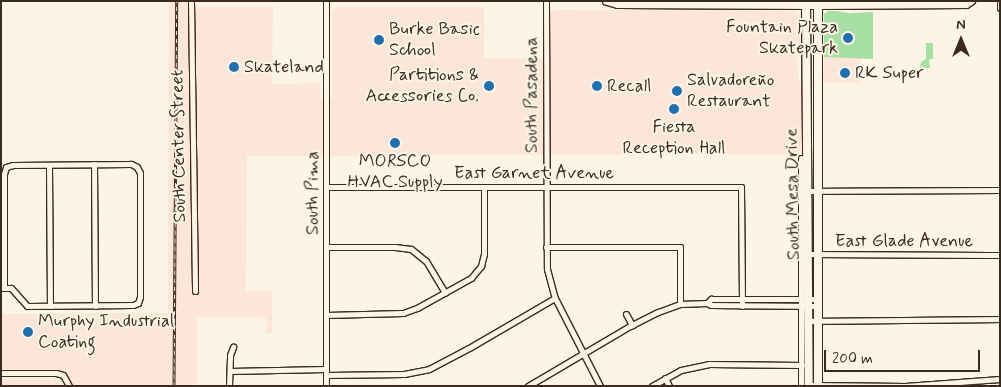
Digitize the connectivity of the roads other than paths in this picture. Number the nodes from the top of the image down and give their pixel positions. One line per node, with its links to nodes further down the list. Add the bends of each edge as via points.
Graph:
1 (191, 1): 28 (street, South Center Street)
2 (326, 1): 17 (street, South Pima)
3 (546, 1): 16 (street, South Pasadena)
4 (607, 1): 7 (main road)
5 (971, 1): 10 (main road, via 966,4)
6 (1000, 1): 11 (street)
7 (648, 3): 8 (main road)
8 (806, 3): 9 (main road); 19 (main road, South Mesa Drive)
9 (818, 3): 10 (main road); 20 (main road, South Mesa Drive)
10 (896, 3)
11 (1000, 8)
12 (801, 158): 32 (street, South Mesa Drive)
13 (94, 164): 14 (street); 36 (street); 36 (street, via 131,164 140,173 138,303 133,306)
14 (49, 165): 15 (street, via 6,167); 35 (street)
15 (2, 183): 27 (street)
16 (546, 186): 18 (street, East Garnet Avenue); 23 (street, South Pasadena); 31 (street, East Garnet Avenue, via 741,188)
17 (327, 187): 18 (street, East Garnet Avenue); 22 (street, South Pima)
18 (484, 187): 29 (street, via 483,261 470,278)
19 (809, 190): 20 (street); 24 (main road, South Mesa Drive)
20 (818, 190): 21 (street); 25 (main road, South Mesa Drive)
21 (1000, 190)
22 (327, 247): 29 (street, via 411,249 426,261); 38 (street, South Pima)
23 (546, 247): 30 (street, South Pasadena, via 547,269); 34 (street, via 680,247)
24 (809, 254): 25 (street, East Glade Avenue); 32 (main road, South Mesa Drive)
25 (818, 254): 26 (street, East Glade Avenue); 33 (main road, South Mesa Drive)
26 (1000, 255)
27 (3, 288): 35 (street, via 10,288 27,306)
28 (195, 291)
29 (445, 293): 38 (street, via 403,313)
30 (555, 298): 44 (street, South Pasadena); 47 (street, via 429,368 398,375)
31 (742, 302): 32 (street); 34 (street, via 712,300)
32 (805, 302): 33 (street); 41 (main road, South Mesa Drive); 45 (street, South Mesa Drive)
33 (818, 302): 40 (main road, South Mesa Drive)
34 (680, 304): 42 (street)
35 (50, 306): 36 (street)
36 (95, 306)
37 (626, 314): 42 (street)
38 (326, 315): 47 (street, South Pima)
39 (1000, 319): 40 (street)
40 (818, 320): 41 (street); 60 (main road, South Mesa Drive)
41 (808, 321): 59 (main road, South Mesa Drive)
42 (632, 325): 44 (street)
43 (233, 346): 46 (street)
44 (585, 352): 54 (street); 55 (street, South Pasadena)
45 (802, 365): 49 (street, via 709,364 681,370); 58 (street, South Mesa Drive)
46 (230, 371): 47 (street); 52 (street)
47 (326, 372): 53 (street, South Pima)
48 (1, 373): 51 (street, via 56,373 63,375)
49 (665, 378): 56 (street); 57 (street)
50 (1000, 379): 60 (street, via 905,386)
51 (69, 386)
52 (229, 386)
53 (326, 386)
54 (528, 386)
55 (600, 386)
56 (652, 386)
57 (669, 386)
58 (801, 386)
59 (808, 386): 60 (street)
60 (818, 386)

